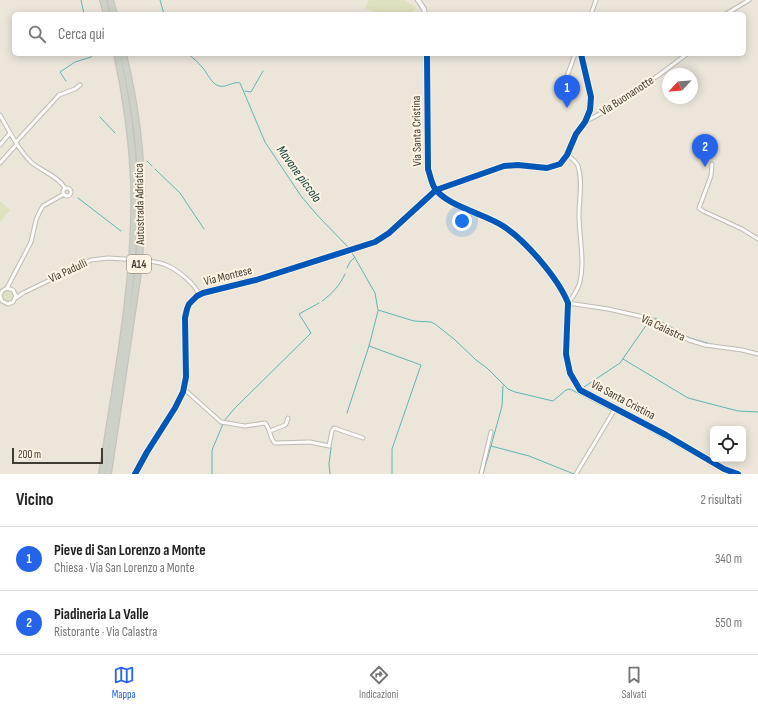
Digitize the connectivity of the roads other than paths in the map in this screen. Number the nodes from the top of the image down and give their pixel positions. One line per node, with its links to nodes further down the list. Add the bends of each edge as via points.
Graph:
1 (104, 0): 6 (highway)
2 (110, 0): 7 (highway)
3 (596, 0): 9 (street)
4 (749, 0): 10 (street)
5 (421, 1): 8 (street)
6 (107, 12)
7 (113, 12)
8 (424, 12)
9 (592, 12)
10 (729, 12)
11 (117, 56): 49 (highway, Autostrada Adriatica / A14, via 130,128 134,224 126,323)
12 (123, 56): 50 (highway, Autostrada Adriatica / A14, via 135,116 141,174 141,218 138,274)
13 (427, 56): 28 (street, Via Santa Cristina, via 428,169 430,180)
14 (574, 56): 18 (street)
15 (581, 56): 20 (street, via 591,97 590,110)
16 (684, 56): 20 (street, Via Buonanotte)
17 (80, 85): 22 (street, via 59,95)
18 (560, 96)
19 (0, 115): 21 (street)
20 (585, 122): 24 (street, via 576,134)
21 (10, 133): 22 (street); 23 (street)
22 (17, 143): 25 (street); 27 (street, via 29,160)
23 (0, 145)
24 (567, 156): 28 (street, via 554,167 504,166); 39 (street, Via Santa Cristina, via 577,164 580,178 579,215 582,249 580,283)
25 (0, 163)
26 (712, 164): 30 (street, via 711,176 699,208)
27 (65, 188): 29 (street); 29 (street, via 70,189 71,193 68,196)
28 (436, 190): 36 (street, Via Montese, via 375,242 256,280); 39 (street, via 450,201 511,232 536,256)
29 (64, 194): 31 (street, via 40,210 31,242)
30 (758, 239)
31 (11, 280): 32 (street); 34 (street)
32 (8, 288): 33 (street); 34 (street)
33 (1, 291): 37 (street)
34 (14, 291): 35 (street); 38 (street)
35 (23, 293): 36 (street, Via Padulli, bridge, via 90,260 124,258 167,265 194,285); 38 (street, Via Padulli)
36 (199, 295): 43 (street, Via Montese, via 189,304 186,313)
37 (0, 298): 40 (street)
38 (16, 298): 40 (street, via 11,304)
39 (568, 303): 42 (street, Via Calastra, via 648,318 694,342); 44 (street, Via Santa Cristina, via 566,354 570,373 580,390)
40 (6, 304): 41 (street)
41 (0, 306)
42 (758, 354)
43 (184, 389): 46 (street, via 221,422 245,426 265,423); 51 (street, Via Montese)
44 (615, 409): 53 (street); 54 (street, Via Santa Cristina, via 724,469)
45 (288, 418): 46 (street, via 286,424)
46 (270, 431): 48 (street, via 275,443 310,442 329,446 334,428)
47 (491, 432): 52 (street)
48 (363, 438)
49 (102, 474)
50 (108, 474)
51 (135, 474)
52 (481, 474)
53 (576, 474)
54 (738, 474)

